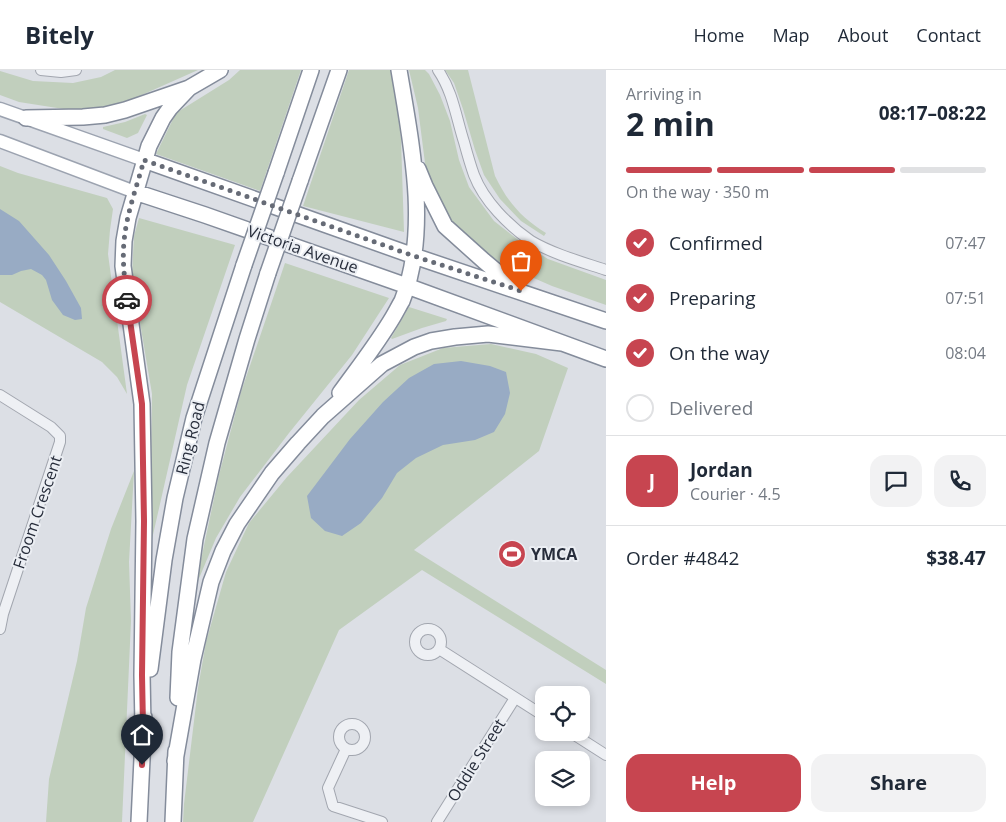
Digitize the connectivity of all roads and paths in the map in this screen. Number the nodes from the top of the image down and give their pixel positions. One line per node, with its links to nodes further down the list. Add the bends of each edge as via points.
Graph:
1 (41, 70): 2 (street)
2 (76, 70)
3 (220, 70): 8 (highway)
4 (312, 70): 29 (highway, Ring Road, bridge, via 194,418 164,560)
5 (339, 70): 33 (highway, Ring Road, bridge, via 268,272 217,442 195,539 180,652)
6 (399, 70): 12 (highway)
7 (438, 70): 16 (street, via 454,102 474,176 496,210 531,240)
8 (189, 88): 10 (highway, via 105,115); 13 (highway, via 162,118)
9 (0, 109): 10 (main road, Victoria Avenue)
10 (26, 118): 13 (main road, Victoria Avenue)
11 (0, 141): 14 (main road, Victoria Avenue)
12 (413, 157): 15 (highway, via 417,227); 18 (highway, via 445,226)
13 (144, 160): 14 (highway); 15 (highway, Victoria Avenue)
14 (136, 192): 17 (highway, Victoria Avenue); 29 (highway, via 128,218 123,266 142,404)
15 (414, 256): 17 (highway); 18 (highway, Victoria Avenue)
16 (606, 270)
17 (406, 286): 20 (highway, Victoria Avenue); 23 (highway, via 402,302 386,328)
18 (521, 291): 19 (highway, Victoria Avenue)
19 (606, 321)
20 (562, 343): 21 (highway, Victoria Avenue); 23 (highway, via 488,334 431,341 382,364)
21 (606, 359)
22 (0, 395): 24 (street, Froom Crescent, via 60,436)
23 (323, 416): 33 (highway, via 272,473 237,524 223,551 211,582 193,659)
24 (1, 614): 25 (street, Froom Crescent)
25 (0, 628)
26 (439, 649): 27 (street)
27 (515, 698): 28 (street); 37 (street, Oddie Street)
28 (535, 710)
29 (143, 726): 34 (highway, Ring Road)
30 (584, 741): 32 (street)
31 (346, 750): 36 (street, via 328,788 333,806)
32 (606, 755)
33 (175, 761): 35 (highway, Ring Road)
34 (139, 822)
35 (173, 822)
36 (382, 822)
37 (437, 822)

